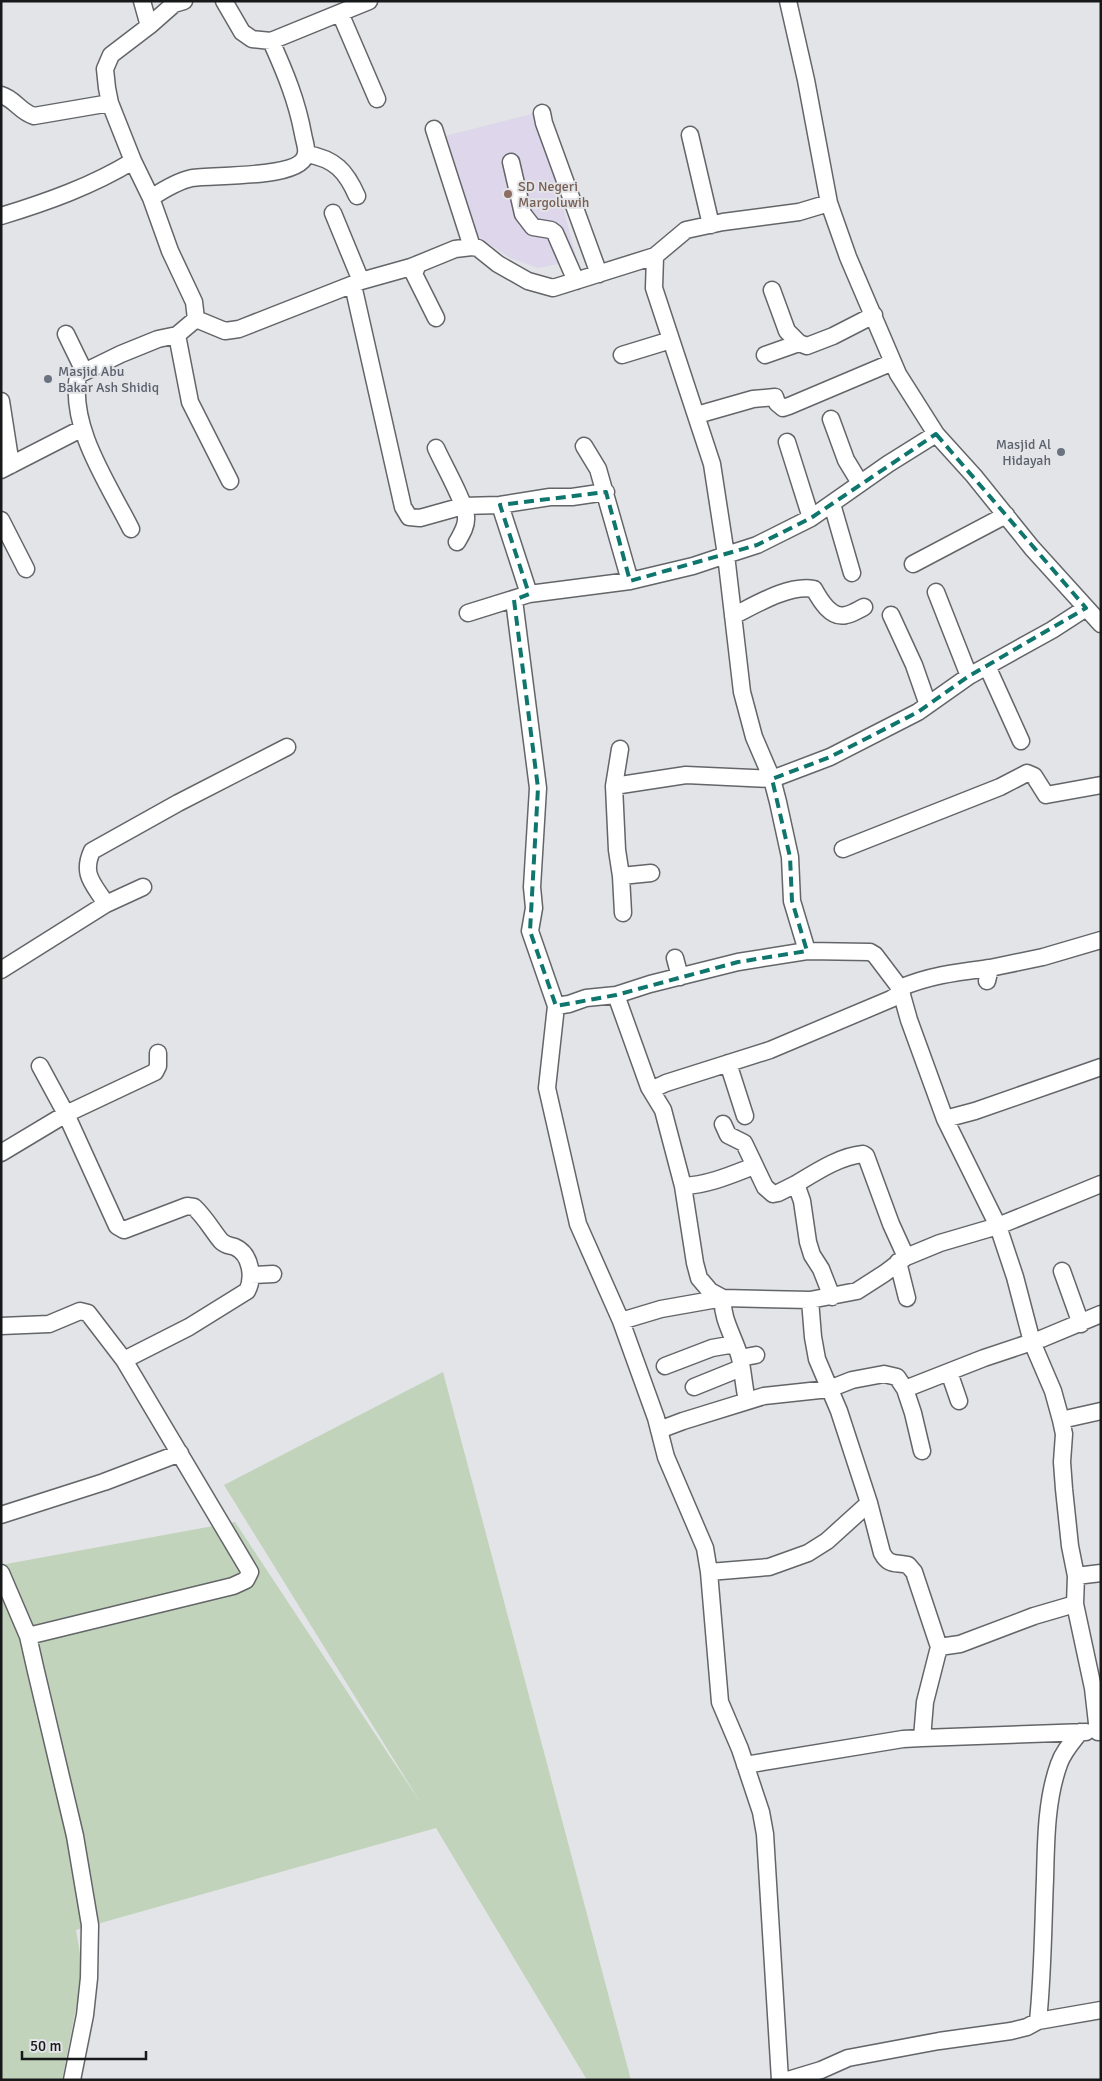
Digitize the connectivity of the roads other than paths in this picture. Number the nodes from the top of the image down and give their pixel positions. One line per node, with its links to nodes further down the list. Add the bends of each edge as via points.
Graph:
1 (142, 1): 7 (street)
2 (184, 1): 7 (street, via 174,4)
3 (224, 1): 8 (street, via 242,32 252,39)
4 (369, 1): 6 (street)
5 (788, 1): 20 (street)
6 (340, 13): 8 (street); 10 (street)
7 (150, 26): 11 (street, via 111,54 106,69)
8 (271, 41): 15 (street, via 299,109)
9 (1, 95): 11 (street, via 11,98 24,113 34,116)
10 (377, 99)
11 (110, 103): 16 (street)
12 (542, 113): 27 (street)
13 (434, 129): 24 (street)
14 (690, 136): 23 (street)
15 (307, 154): 18 (street, via 318,156 339,168 349,178); 19 (street, via 297,167 261,174 192,178)
16 (133, 161): 19 (street); 22 (street, via 80,188)
17 (511, 162): 28 (street, via 523,214 533,226 555,233)
18 (357, 196)
19 (152, 198): 33 (street, via 170,251 194,302)
20 (829, 203): 23 (street, via 798,212); 31 (street, via 848,258)
21 (334, 213): 29 (street)
22 (1, 216)
23 (711, 224): 25 (street, via 686,230)
24 (472, 247): 26 (street, via 454,249); 28 (street, via 528,281 553,288)
25 (655, 256): 27 (street); 36 (street, via 654,288)
26 (418, 264): 29 (street); 32 (street, via 414,274)
27 (599, 274): 28 (street)
28 (576, 281)
29 (357, 283): 33 (street, via 239,329 224,331); 56 (street, via 403,507 409,517 420,518)
30 (772, 290): 37 (street, via 787,331)
31 (874, 315): 37 (street, via 812,345); 40 (street)
32 (436, 318)
33 (196, 319): 35 (street)
34 (66, 334): 41 (street)
35 (177, 335): 41 (street); 51 (street, via 190,402)
36 (671, 340): 38 (street); 43 (street)
37 (800, 343): 39 (street)
38 (622, 355)
39 (765, 355)
40 (893, 362): 43 (street, via 783,408 775,397 753,399); 46 (street)
41 (84, 371): 45 (street, via 78,375 76,388)
42 (1, 401): 50 (street)
43 (696, 415): 62 (street, via 712,464)
44 (830, 420): 52 (street, via 846,460)
45 (81, 429): 50 (street); 60 (street)
46 (936, 434): 52 (street); 57 (street)
47 (787, 442): 58 (street)
48 (584, 446): 53 (street, via 598,469)
49 (436, 448): 56 (street)
50 (6, 468)
51 (230, 481)
52 (860, 483): 54 (street)
53 (606, 492): 55 (street); 66 (street)
54 (832, 504): 58 (street); 65 (street)
55 (500, 505): 56 (street); 68 (street)
56 (463, 506): 61 (street, via 466,517 464,530)
57 (1006, 515): 63 (street); 70 (street)
58 (811, 518): 62 (street, via 764,542)
59 (1, 520): 64 (street)
60 (131, 529)
61 (457, 542)
62 (726, 555): 66 (street); 73 (street)
63 (913, 564)
64 (26, 570)
65 (852, 573)
66 (630, 581): 68 (street)
67 (936, 592): 76 (street)
68 (522, 597): 71 (street); 97 (street, via 538,788 532,887 534,908 530,931)
69 (864, 607): 73 (street, via 841,615 826,608 814,590 800,588 764,600)
70 (1086, 608): 74 (street); 75 (street)
71 (468, 614)
72 (891, 615): 77 (street, via 914,664)
73 (733, 616): 81 (street, via 742,692 754,737)
74 (1101, 624)
75 (987, 666): 76 (street); 78 (street)
76 (969, 676): 77 (street)
77 (928, 705): 81 (street, via 839,753)
78 (1021, 740)
79 (287, 747): 88 (street, via 92,851 87,872)
80 (620, 749): 83 (street)
81 (772, 779): 83 (street, via 686,776); 91 (street, via 790,857 792,901)
82 (1101, 785): 84 (street, via 1046,794 1034,776 1027,773 1000,787)
83 (614, 786): 86 (street)
84 (844, 849)
85 (651, 873): 86 (street)
86 (621, 876): 89 (street)
87 (143, 887): 88 (street)
88 (99, 908): 93 (street)
89 (623, 913)
90 (1101, 940): 95 (street, via 988,974 942,974 921,979)
91 (807, 951): 94 (street, via 738,962); 95 (street, via 870,952 883,963)
92 (675, 958): 94 (street)
93 (1, 970)
94 (680, 977): 96 (street)
95 (901, 990): 99 (street, via 891,999 787,1043); 105 (street)
96 (616, 995): 97 (street); 102 (street)
97 (556, 1006): 122 (street, via 547,1088 578,1224)
98 (158, 1054): 103 (street, via 155,1072)
99 (728, 1063): 102 (street); 104 (street)
100 (40, 1066): 103 (street)
101 (1101, 1067): 105 (street)
102 (651, 1090): 111 (street, via 663,1110)
103 (66, 1114): 107 (street); 116 (street, via 117,1226 124,1230 187,1206 194,1208 225,1245 242,1252)
104 (745, 1116)
105 (946, 1118): 112 (street)
106 (723, 1124): 108 (street, via 726,1132 744,1143)
107 (1, 1153)
108 (754, 1166): 109 (street, via 765,1187 773,1194); 111 (street, via 711,1182)
109 (796, 1184): 113 (street, via 849,1157 863,1154 869,1161); 117 (street, via 812,1255)
110 (1101, 1184): 112 (street)
111 (683, 1186): 118 (street, via 699,1278 710,1291)
112 (998, 1226): 113 (street, via 940,1243); 125 (street)
113 (902, 1259): 117 (street, via 857,1291); 119 (street)
114 (1062, 1272): 123 (street)
115 (274, 1274): 116 (street)
116 (252, 1275): 128 (street, via 247,1292 228,1305)
117 (832, 1297): 120 (street)
118 (723, 1298): 120 (street); 122 (street, via 661,1309); 127 (street, via 724,1317)
119 (907, 1298)
120 (810, 1300): 132 (street, via 817,1359)
121 (1101, 1314): 123 (street)
122 (621, 1321): 138 (street)
123 (1082, 1324): 125 (street)
124 (1, 1326): 128 (street, via 49,1324 85,1311)
125 (1032, 1342): 130 (street); 137 (street, via 1053,1391)
126 (756, 1355): 127 (street)
127 (738, 1357): 129 (street, via 712,1348); 131 (street); 135 (street)
128 (124, 1360): 140 (street)
129 (665, 1366)
130 (949, 1372): 133 (street); 134 (street)
131 (694, 1387)
132 (829, 1389): 133 (street, via 852,1380 884,1374 897,1377); 135 (street, via 780,1393); 141 (street)
133 (904, 1389): 139 (street)
134 (959, 1401)
135 (747, 1402): 138 (street)
136 (1101, 1411): 137 (street)
137 (1061, 1420): 146 (street, via 1064,1489)
138 (659, 1430): 143 (street, via 666,1457 705,1548)
139 (922, 1451)
140 (180, 1453): 142 (street, via 104,1482); 148 (street, via 245,1561 250,1572 246,1580 234,1586)
141 (869, 1503): 143 (street, via 819,1548 769,1567); 149 (street, via 886,1561 908,1565 914,1572)
142 (1, 1515)
143 (709, 1572): 153 (street, via 720,1702)
144 (1, 1573): 148 (street)
145 (1101, 1573): 146 (street)
146 (1076, 1576): 147 (street)
147 (1075, 1604): 149 (street, via 960,1644); 150 (street)
148 (28, 1636): 156 (street, via 75,1836 90,1925 86,2015)
149 (939, 1647): 152 (street, via 925,1702)
150 (1099, 1731): 151 (street)
151 (1080, 1732): 152 (street); 155 (street, via 1059,1762 1050,1803)
152 (922, 1738): 153 (street)
153 (745, 1765): 157 (street, via 765,1834)
154 (1101, 2010): 155 (street)
155 (1038, 2021): 158 (street, via 1011,2031 848,2058)
156 (72, 2080)
157 (780, 2080)
158 (788, 2080)

